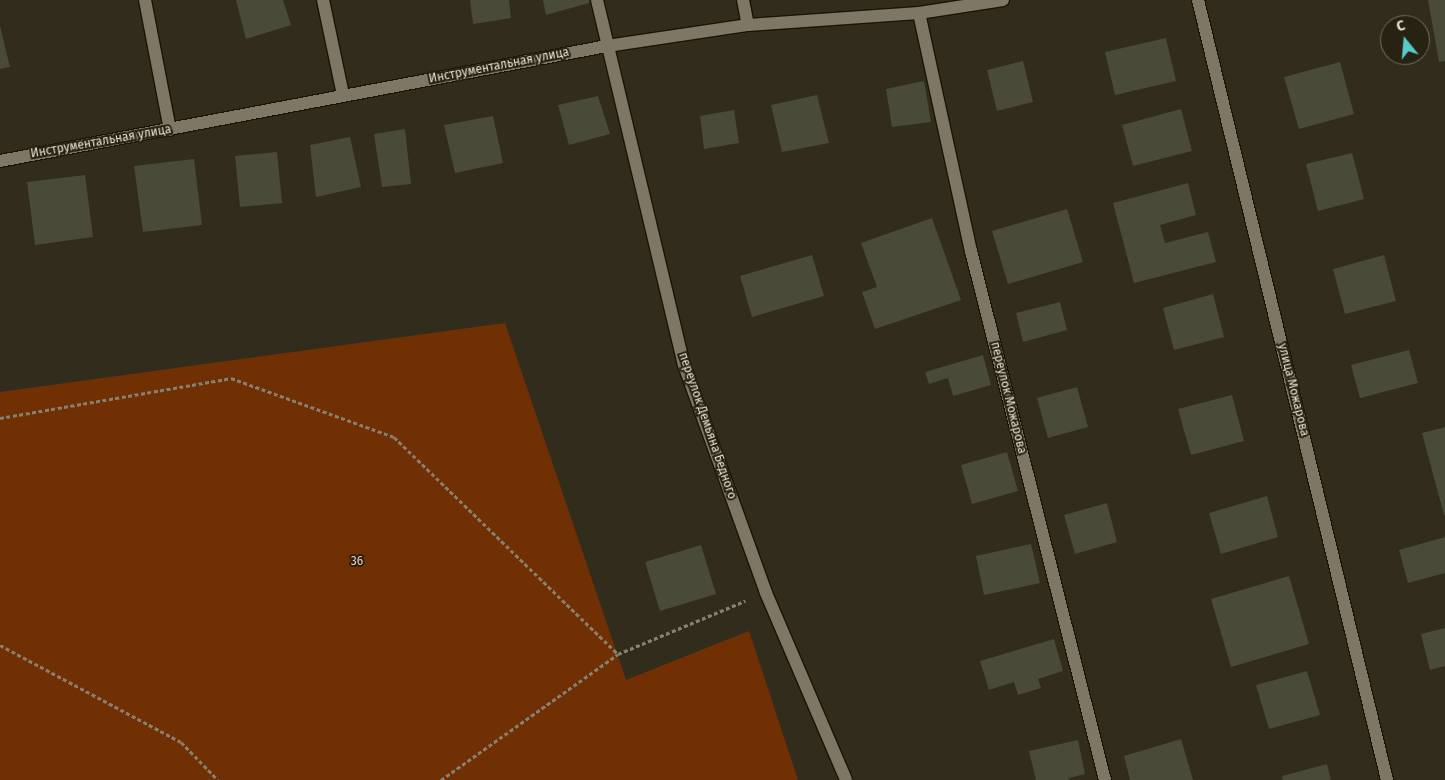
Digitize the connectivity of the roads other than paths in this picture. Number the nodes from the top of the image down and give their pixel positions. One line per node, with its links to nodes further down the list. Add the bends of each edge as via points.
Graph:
1 (144, 0): 11 (street)
2 (323, 0): 10 (street)
3 (597, 0): 9 (street, переулок Демьяна Бедного)
4 (743, 0): 8 (street)
5 (1002, 0): 7 (street, Инструментальная улица)
6 (1198, 0): 15 (street, улица Можарова)
7 (919, 13): 8 (street, Инструментальная улица); 14 (street, переулок Можарова, via 971,252)
8 (748, 25): 9 (street, Инструментальная улица)
9 (607, 46): 10 (street, Инструментальная улица); 13 (street, переулок Демьяна Бедного, via 684,365 766,593)
10 (342, 95): 11 (street, Инструментальная улица)
11 (170, 130): 12 (street, Инструментальная улица)
12 (0, 161)
13 (846, 780)
14 (1105, 780)
15 (1387, 780)

